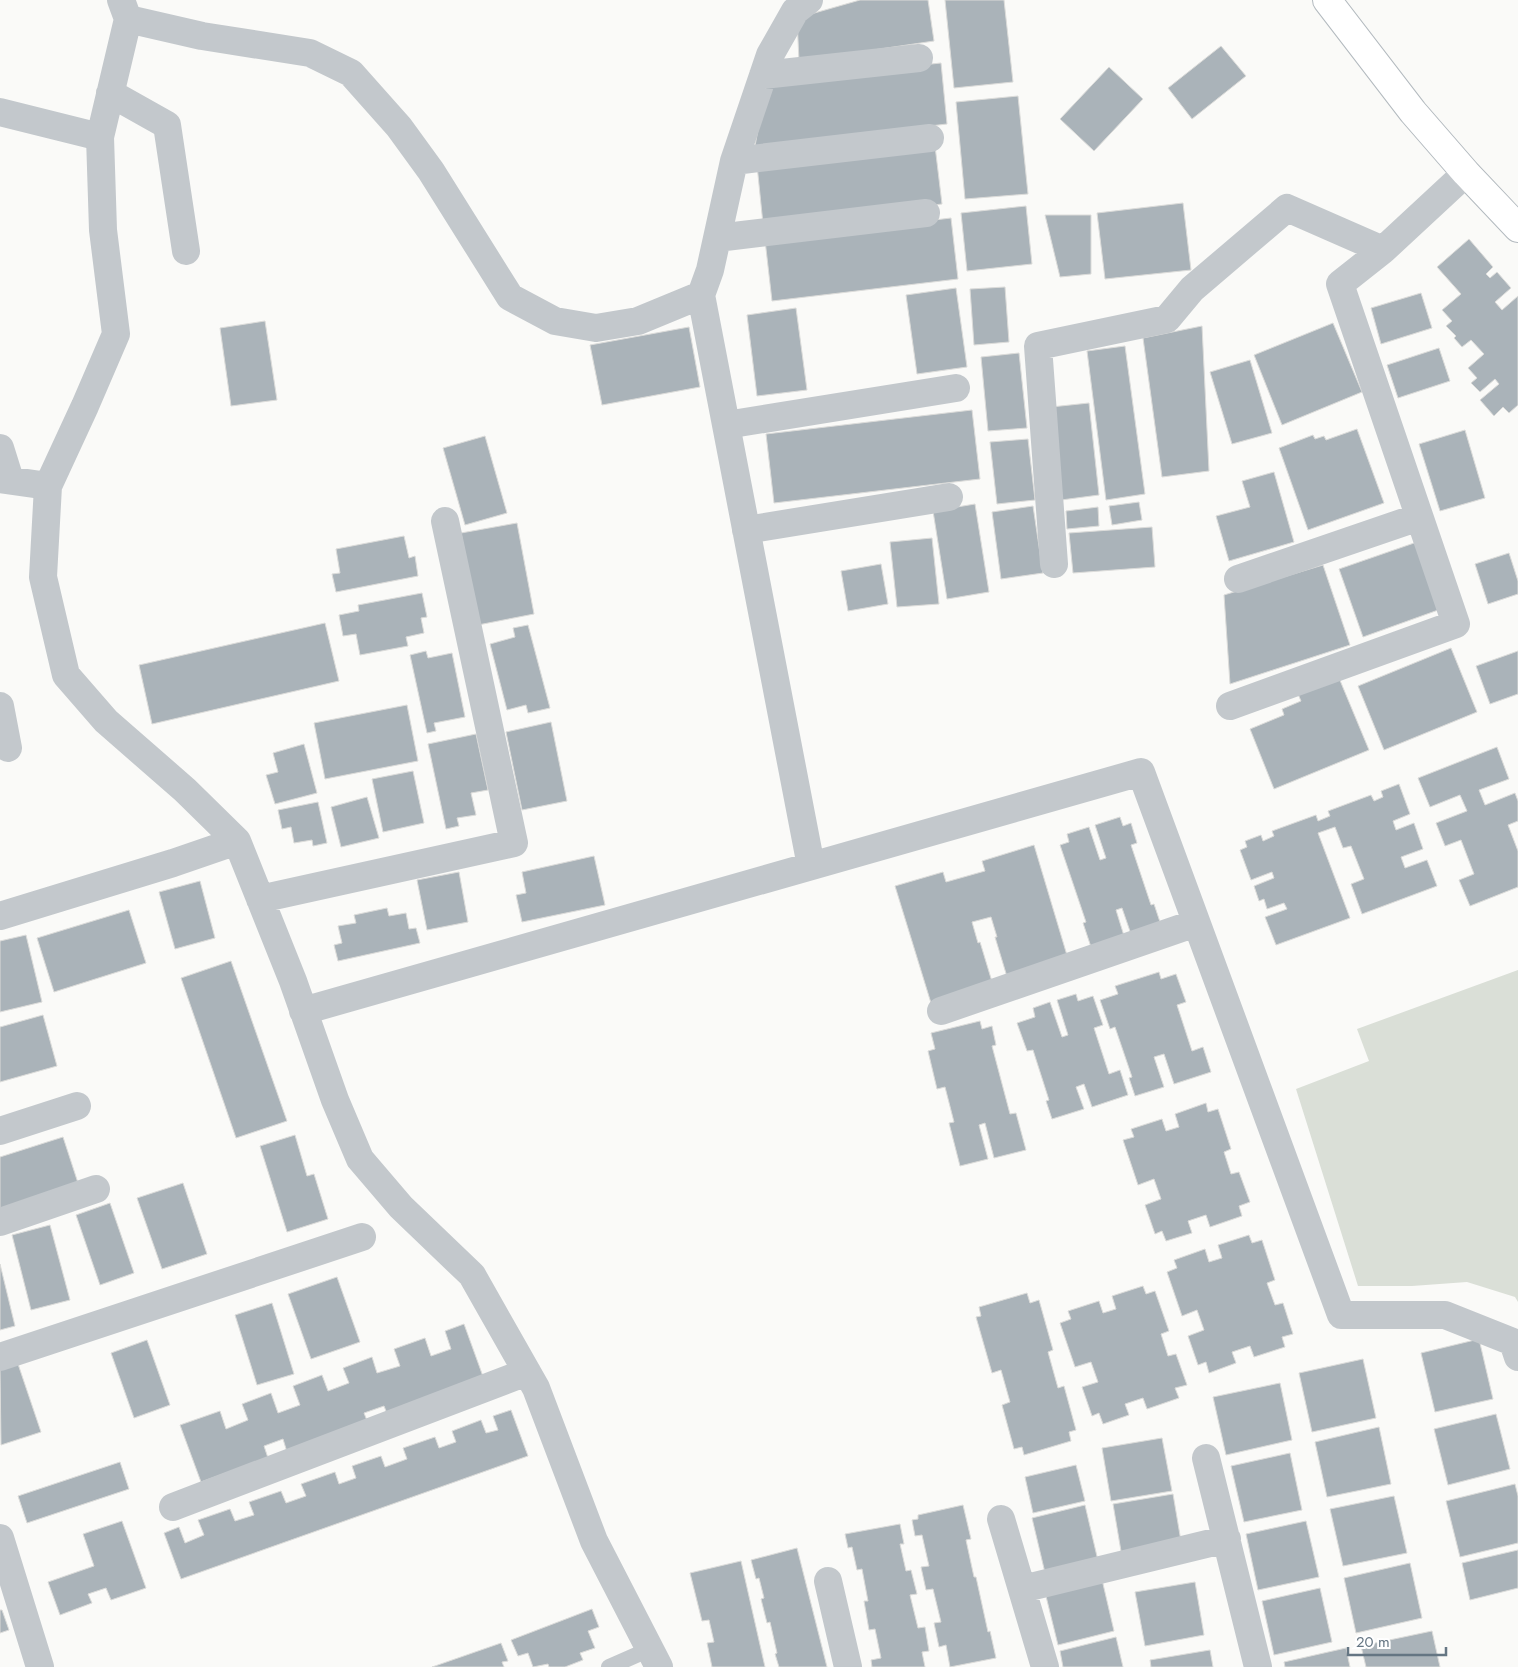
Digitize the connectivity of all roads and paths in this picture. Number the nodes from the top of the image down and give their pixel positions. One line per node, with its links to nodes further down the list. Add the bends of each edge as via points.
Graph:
1 (809, 0): 5 (street, via 796,11 770,55)
2 (1327, 0): 11 (street, via 1407,104)
3 (125, 10): 6 (street); 17 (street, via 202,36 310,53 351,73 399,127 431,171 510,297 555,321 596,328 638,321)
4 (919, 58): 5 (street)
5 (763, 75): 10 (street)
6 (110, 93): 8 (street); 16 (street, via 167,125)
7 (0, 112): 8 (street)
8 (100, 137): 22 (street, via 103,230 116,334)
9 (930, 138): 10 (street)
10 (734, 161): 14 (street)
11 (1466, 173): 13 (street); 15 (street)
12 (926, 213): 14 (street)
13 (1518, 228)
14 (717, 238): 17 (street)
15 (1383, 250): 24 (street, via 1340,284); 27 (street, via 1287,208 1192,289 1167,318 1038,346)
16 (186, 251)
17 (700, 295): 19 (street)
18 (956, 388): 19 (street)
19 (726, 426): 26 (street)
20 (0, 448): 21 (street)
21 (5, 480): 22 (street)
22 (48, 486): 32 (street, via 43,578 66,675 106,721)
23 (949, 497): 26 (street)
24 (1419, 517): 28 (street); 30 (street, via 1456,624)
25 (445, 521): 34 (street, via 514,843)
26 (746, 530): 33 (street)
27 (1054, 564)
28 (1238, 579)
29 (0, 706): 31 (street)
30 (1230, 706)
31 (8, 748)
32 (237, 841): 34 (street); 35 (street)
33 (811, 866): 36 (street, via 1141,772); 37 (street)
34 (260, 899): 37 (street)
35 (0, 916)
36 (1196, 923): 38 (street); 45 (street, via 1341,1315 1446,1315 1513,1342)
37 (303, 1011): 46 (street, via 360,1159 401,1206 472,1276)
38 (941, 1011)
39 (77, 1106): 40 (street)
40 (0, 1132)
41 (96, 1189): 42 (street)
42 (0, 1222)
43 (362, 1237): 44 (street)
44 (0, 1357)
45 (1518, 1357)
46 (527, 1372): 48 (street); 54 (street, via 594,1541)
47 (1206, 1458): 51 (street)
48 (172, 1507)
49 (1001, 1519): 53 (street)
50 (0, 1538): 55 (street)
51 (1227, 1539): 53 (street); 59 (street)
52 (828, 1581): 57 (street)
53 (1022, 1589): 58 (street)
54 (654, 1658): 56 (lane)
55 (40, 1667)
56 (609, 1667)
57 (848, 1667)
58 (1045, 1667)
59 (1258, 1667)

